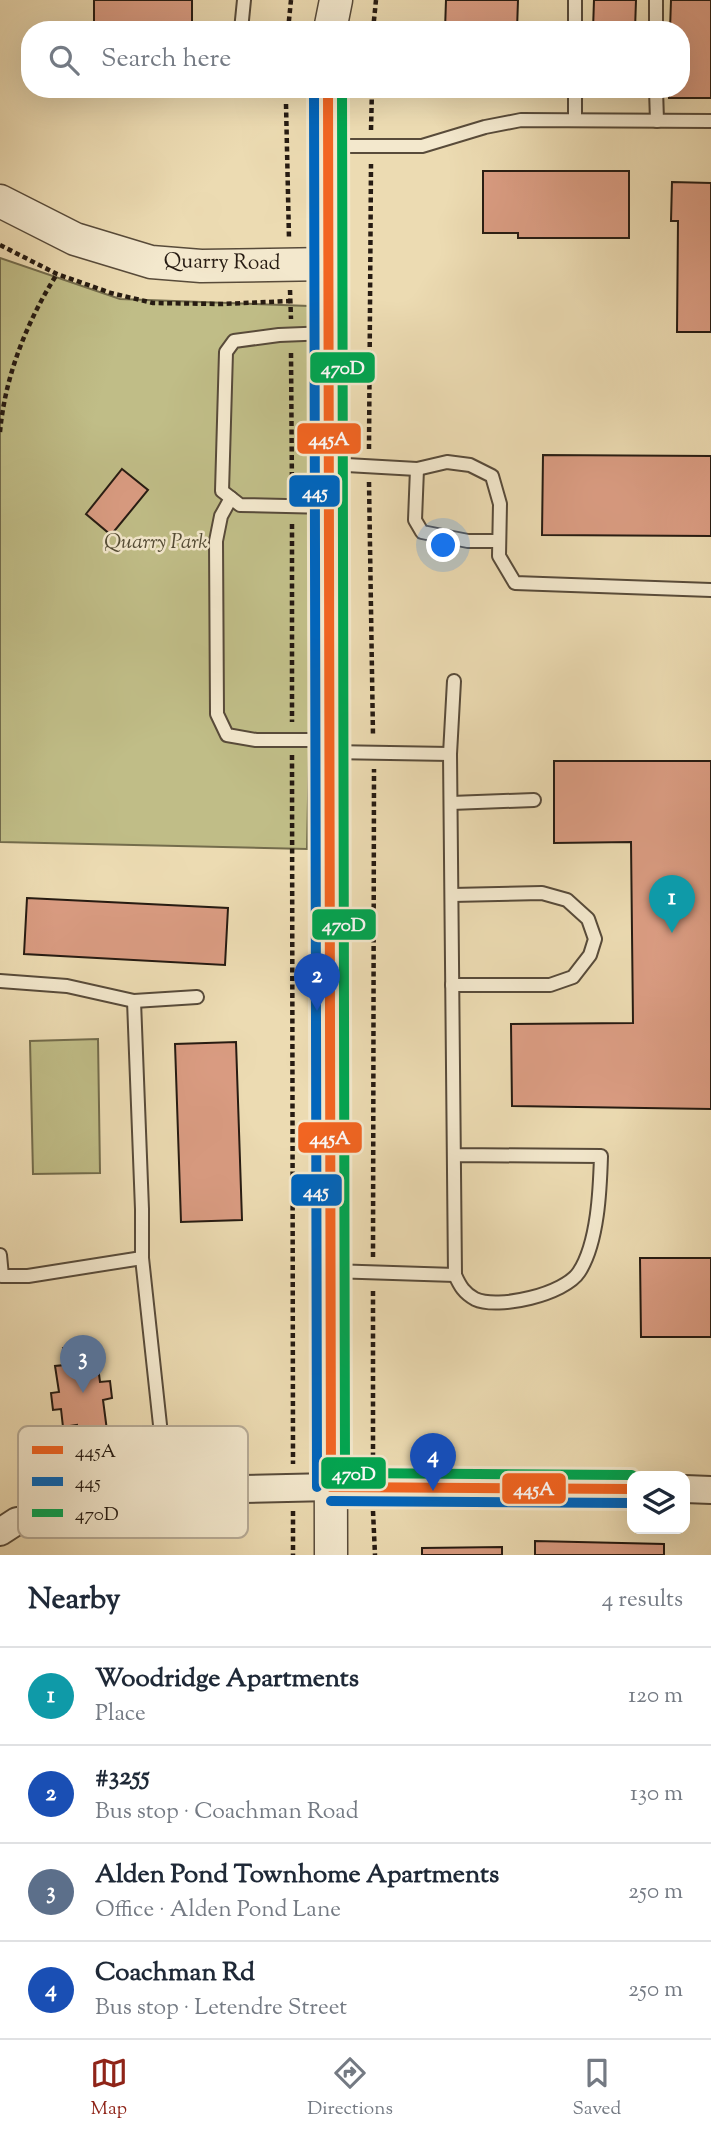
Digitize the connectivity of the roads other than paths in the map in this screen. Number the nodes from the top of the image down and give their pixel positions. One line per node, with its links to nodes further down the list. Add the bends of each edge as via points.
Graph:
1 (244, 0): 5 (lane)
2 (336, 0): 6 (street)
3 (575, 0): 7 (lane)
4 (656, 0): 8 (lane)
5 (242, 21)
6 (332, 21)
7 (575, 21)
8 (656, 21)
9 (328, 98): 15 (street)
10 (575, 98): 12 (lane)
11 (656, 98): 13 (lane)
12 (575, 120): 13 (lane); 15 (lane, via 521,120 422,146)
13 (657, 121): 14 (lane)
14 (711, 121)
15 (328, 146): 17 (street)
16 (0, 201): 17 (street, Quarry Road, via 75,239 151,262)
17 (329, 264): 18 (street)
18 (329, 333): 19 (street); 21 (lane, via 234,341 226,352 222,491)
19 (329, 464): 20 (lane); 22 (street)
20 (417, 469): 23 (lane, via 415,520 422,532 468,541); 23 (lane, via 447,462 470,465 492,476 500,504)
21 (231, 498): 22 (lane, via 240,505); 26 (lane, via 220,516 216,541 217,714 227,735)
22 (329, 507): 26 (street)
23 (499, 541): 24 (lane, via 499,556 516,583)
24 (711, 590)
25 (454, 681): 27 (lane)
26 (329, 746): 27 (lane); 38 (street)
27 (450, 754): 29 (lane)
28 (534, 800): 29 (lane)
29 (451, 803): 30 (lane)
30 (452, 895): 32 (lane); 32 (lane, via 542,893 567,900 588,919 595,939 590,955 573,977 550,985)
31 (0, 981): 34 (lane, via 67,986)
32 (452, 985): 35 (lane)
33 (197, 997): 34 (lane)
34 (134, 1001): 37 (lane)
35 (454, 1155): 39 (lane); 39 (lane, via 601,1156 600,1192 579,1274 556,1289 520,1302 478,1301 463,1292)
36 (0, 1255): 37 (lane, via 2,1276)
37 (142, 1258): 40 (lane)
38 (331, 1271): 39 (lane); 41 (street)
39 (455, 1275)
40 (160, 1426)
41 (331, 1487): 42 (street); 43 (street); 48 (street)
42 (248, 1489)
43 (627, 1489)
44 (690, 1489): 45 (street)
45 (711, 1490)
46 (18, 1521): 47 (street)
47 (0, 1532)
48 (331, 1555)

